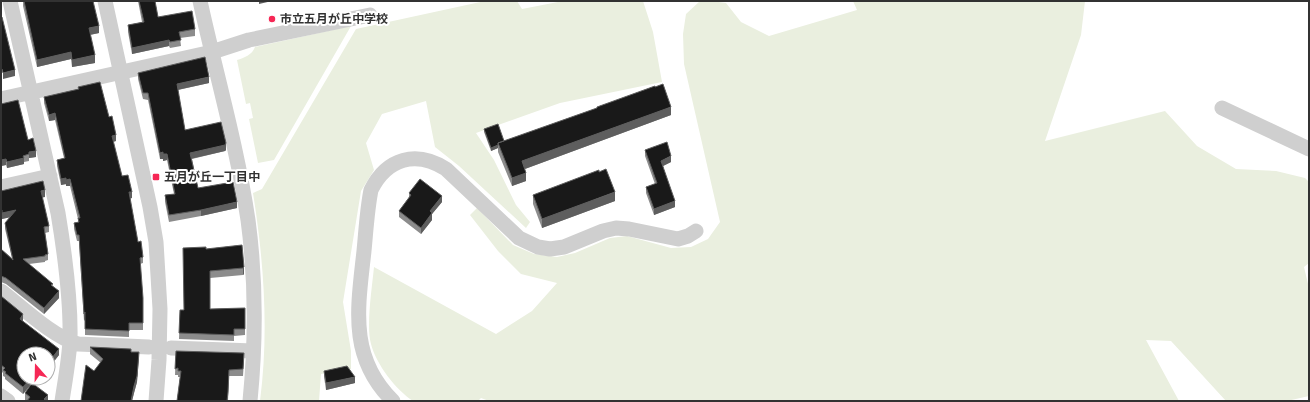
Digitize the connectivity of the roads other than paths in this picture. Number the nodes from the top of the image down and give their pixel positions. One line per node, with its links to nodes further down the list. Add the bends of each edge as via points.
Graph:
1 (105, 1): 6 (street)
2 (200, 1): 5 (street)
3 (8, 8): 7 (street)
4 (370, 16): 5 (street, via 249,40)
5 (212, 52): 6 (street); 18 (street, via 248,220 255,307)
6 (121, 72): 7 (street); 22 (street, via 156,242 160,316)
7 (31, 92): 8 (street); 11 (street)
8 (1, 98)
9 (1222, 108): 10 (street)
10 (1309, 149)
11 (50, 176): 12 (street); 15 (street, via 66,265)
12 (1, 186)
13 (696, 231): 24 (street, via 678,239 616,228 564,248 538,247 519,238 438,164 417,158 392,165 379,176 371,190 358,314 364,358)
14 (1, 291): 15 (street)
15 (70, 342): 16 (street); 21 (street)
16 (149, 347)
17 (171, 348): 18 (street)
18 (253, 351): 23 (street)
19 (1, 396): 20 (street)
20 (8, 401)
21 (62, 401)
22 (156, 401)
23 (250, 401)
24 (393, 401)

